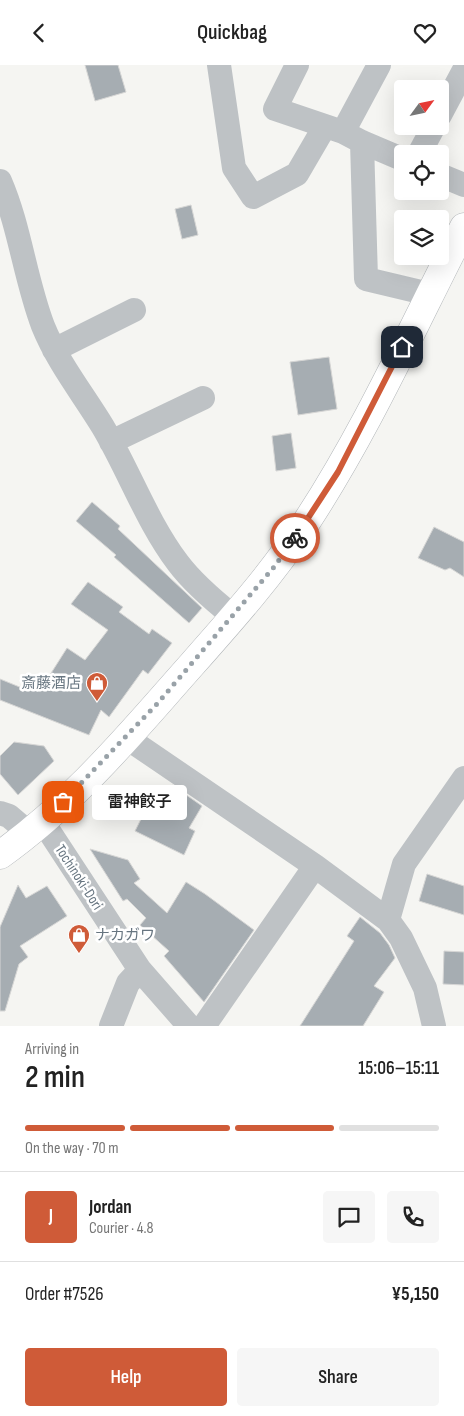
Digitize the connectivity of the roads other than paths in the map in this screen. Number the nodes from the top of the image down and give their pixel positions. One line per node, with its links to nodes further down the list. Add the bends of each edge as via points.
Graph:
1 (219, 65): 6 (street, via 234,168 253,197 297,175)
2 (297, 65): 6 (street, via 276,109)
3 (379, 65): 6 (street)
4 (464, 70): 5 (street)
5 (449, 98)
6 (343, 133): 7 (street); 12 (street, via 366,279)
7 (394, 155)
8 (449, 179): 10 (street)
9 (0, 181): 14 (street, via 36,303)
10 (464, 185)
11 (464, 227): 12 (main road)
12 (429, 294): 17 (main road, via 338,472 274,567)
13 (134, 310): 14 (street)
14 (54, 350): 16 (street)
15 (203, 399): 16 (street)
16 (111, 442): 17 (street, via 160,536 178,563)
17 (233, 616): 18 (main road)
18 (126, 738): 21 (main road); 23 (street)
19 (464, 778): 24 (street, via 404,864)
20 (0, 813): 21 (street, Tochinoki-Dori)
21 (36, 827): 22 (main road); 25 (street, Tochinoki-Dori)
22 (0, 855)
23 (315, 866): 24 (street); 28 (street)
24 (388, 920): 29 (street, via 401,938 426,988)
25 (140, 971): 26 (street, via 128,983); 27 (street, Tochinoki-Dori)
26 (110, 1026)
27 (189, 1026)
28 (204, 1026)
29 (434, 1026)

